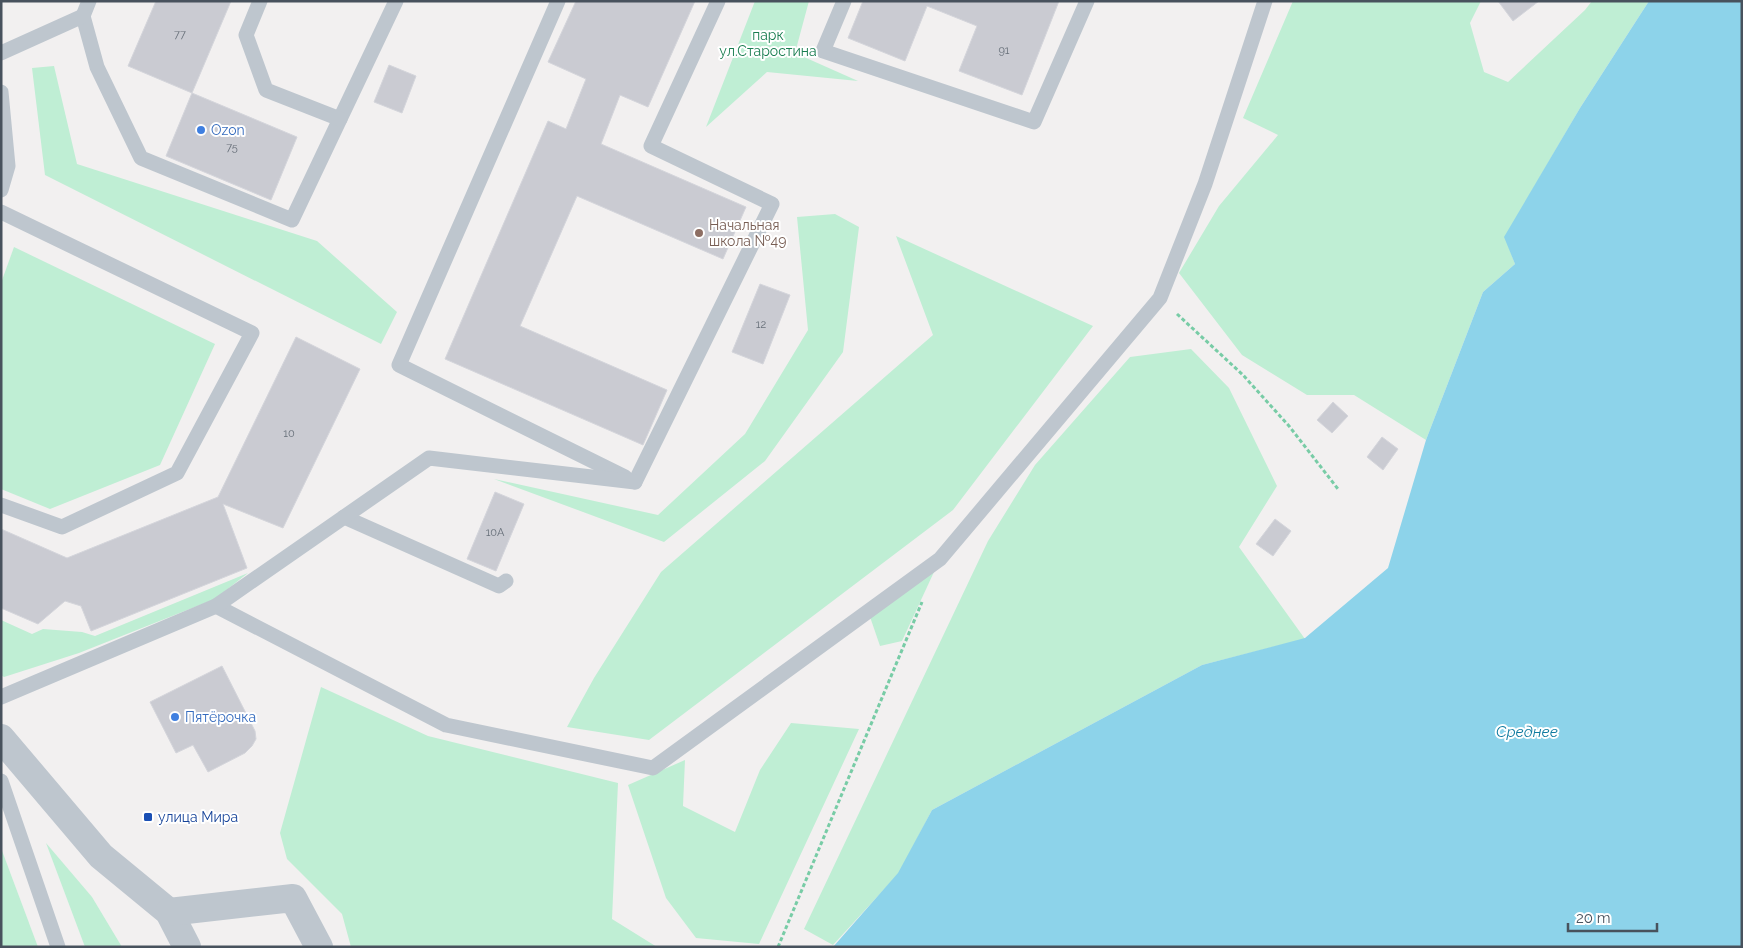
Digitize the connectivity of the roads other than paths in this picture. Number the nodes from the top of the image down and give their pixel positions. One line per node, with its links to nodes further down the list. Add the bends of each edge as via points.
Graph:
1 (89, 1): 9 (lane)
2 (260, 1): 12 (lane, via 246,35 266,90)
3 (396, 1): 12 (lane)
4 (558, 1): 15 (lane, via 399,365)
5 (718, 1): 15 (lane, via 652,146 772,204)
6 (844, 1): 7 (lane, via 823,51 1034,122)
7 (1087, 1)
8 (1265, 1): 19 (lane, via 1205,184 1160,298 940,560 653,768 446,725)
9 (82, 16): 10 (lane); 12 (lane, via 97,67 141,158 292,220)
10 (1, 53)
11 (1, 92): 13 (lane, via 8,166)
12 (340, 119)
13 (1, 190)
14 (1, 212): 16 (lane, via 252,333 177,473 62,527)
15 (635, 482): 17 (lane, via 429,458)
16 (1, 505)
17 (344, 517): 18 (lane, via 499,586); 19 (lane)
18 (506, 581)
19 (216, 606): 20 (lane)
20 (1, 697)
21 (1, 738): 23 (street, via 101,856)
22 (1, 781): 24 (lane)
23 (169, 912): 25 (street); 26 (street, via 293,898)
24 (58, 947)
25 (187, 947)
26 (319, 947)

